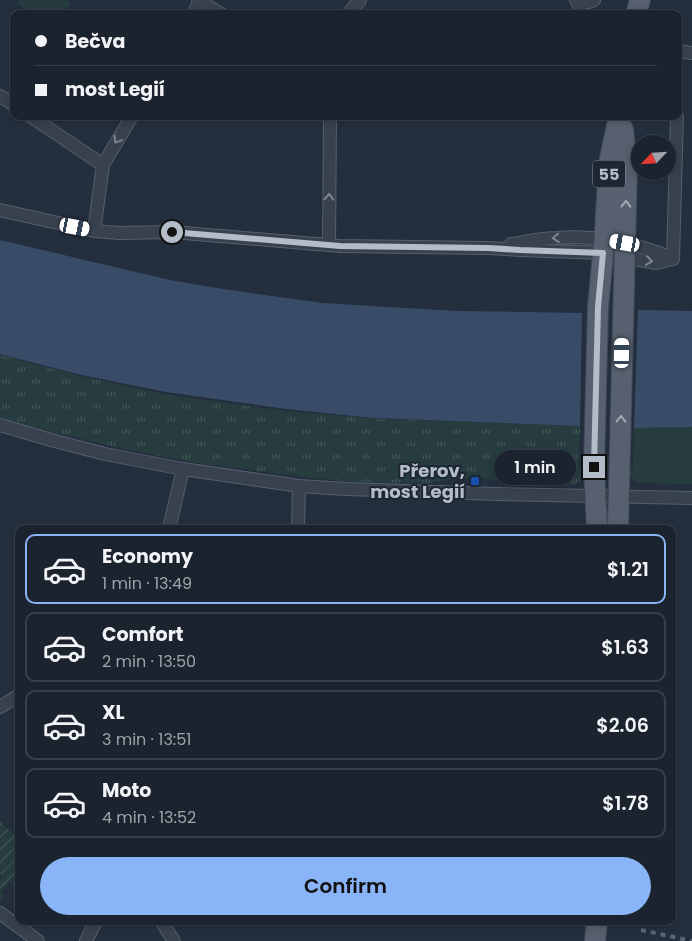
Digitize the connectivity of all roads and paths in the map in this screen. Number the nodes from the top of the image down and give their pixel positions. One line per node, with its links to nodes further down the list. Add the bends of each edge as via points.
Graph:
1 (360, 0): 6 (street)
2 (576, 0): 3 (street, via 580,5)
3 (594, 0)
4 (200, 1): 5 (street)
5 (215, 10)
6 (351, 10)
7 (36, 120): 13 (street)
8 (130, 120): 13 (street, one-way to 13)
9 (330, 120): 16 (street, one-way to 9)
10 (619, 120): 17 (main road, 55, via 609,163)
11 (620, 120): 18 (main road, 55, one-way to 11, via 626,164)
12 (677, 120): 18 (street, via 673,259 656,263)
13 (103, 165): 15 (street)
14 (0, 210): 15 (street)
15 (94, 231): 16 (street, via 172,232)
16 (329, 245): 17 (street, via 488,248 555,238 582,238)
17 (604, 246): 18 (street); 22 (main road, 55, via 598,307)
18 (624, 250): 23 (main road, 55, one-way to 18)
19 (0, 424): 20 (street, via 104,454)
20 (183, 469): 21 (street); 25 (street)
21 (300, 486): 22 (street); 26 (street)
22 (596, 496): 23 (street); 27 (main road, 55)
23 (619, 496): 24 (street); 28 (main road, 55)
24 (692, 498)
25 (170, 525)
26 (298, 525)
27 (597, 525)
28 (618, 525)
29 (15, 700): 30 (street)
30 (0, 707)
31 (0, 913): 32 (street)
32 (15, 924)
33 (16, 925): 37 (street)
34 (94, 925): 38 (street)
35 (164, 925): 39 (street)
36 (597, 925): 40 (main road)
37 (38, 941)
38 (86, 941)
39 (174, 941)
40 (595, 941)

